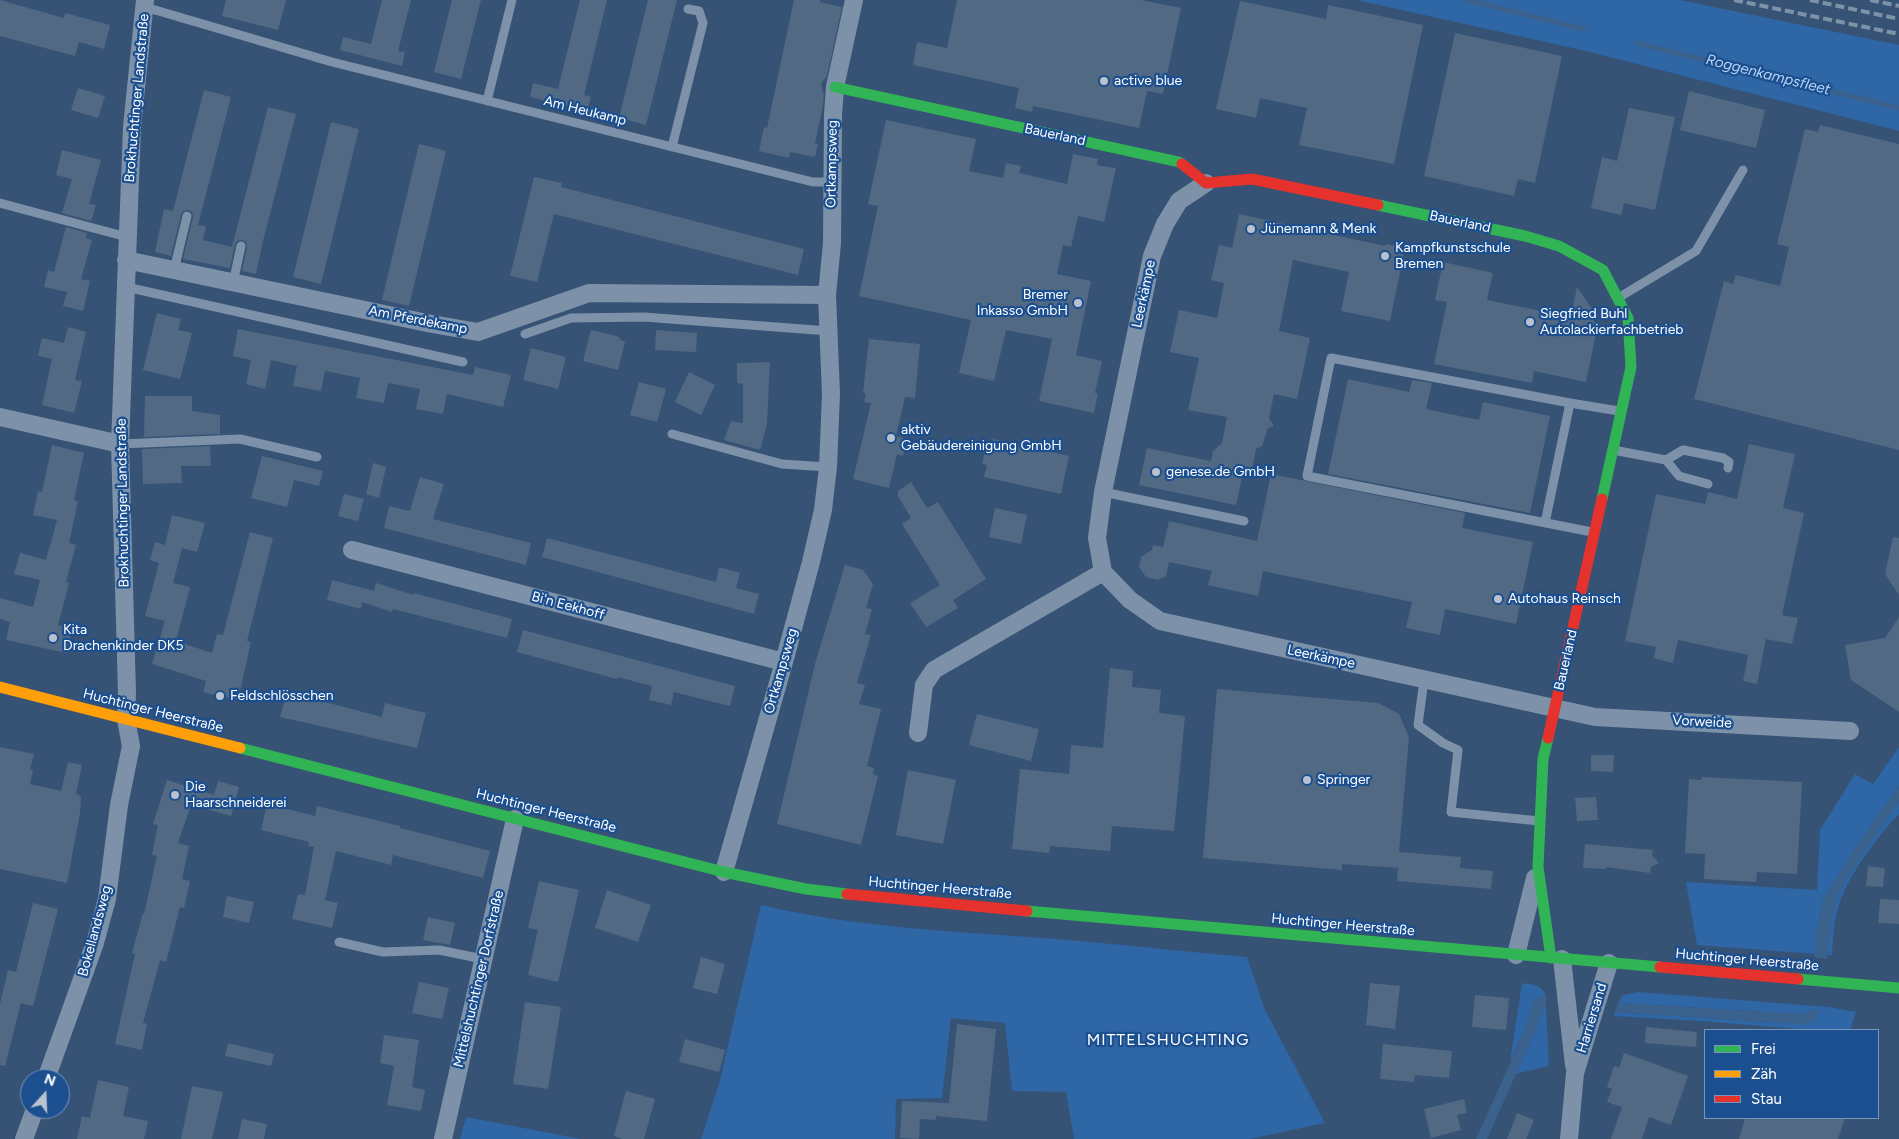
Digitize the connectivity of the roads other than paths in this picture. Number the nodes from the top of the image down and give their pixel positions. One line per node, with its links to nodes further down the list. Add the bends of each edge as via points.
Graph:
1 (512, 0): 6 (lane)
2 (854, 0): 5 (street, Ortkampsweg)
3 (145, 4): 6 (lane, Am Heukamp, via 332,62); 13 (street, Brokhuchtinger Landstraße, via 132,127)
4 (688, 9): 7 (lane, via 699,11 703,23)
5 (835, 87): 9 (street, Ortkampsweg); 10 (main road, Bauerland, via 1179,162)
6 (487, 101): 7 (lane, Am Heukamp)
7 (672, 147): 9 (lane, Am Heukamp, via 813,182)
8 (1743, 170): 20 (lane, via 1696,251)
9 (832, 182): 19 (street, Ortkampsweg, via 832,244)
10 (1206, 183): 20 (main road, Bauerland, via 1252,179 1525,236 1559,246 1603,270); 35 (street, Leerkämpe, via 1179,201 1152,256)
11 (0, 203): 13 (lane)
12 (186, 216): 16 (lane)
13 (127, 237): 15 (street, Brokhuchtinger Landstraße)
14 (241, 246): 17 (lane)
15 (126, 260): 16 (street, Am Pferdekamp); 18 (street, Brokhuchtinger Landstraße)
16 (174, 270): 17 (street, Am Pferdekamp)
17 (232, 283): 19 (street, Am Pferdekamp, via 478,332 589,293)
18 (126, 287): 23 (lane); 28 (street, Brokhuchtinger Landstraße)
19 (827, 296): 21 (street, Ortkampsweg)
20 (1618, 298): 25 (main road, Bauerland, via 1628,318 1631,367)
21 (829, 331): 22 (lane, via 644,317 571,318); 32 (street, Ortkampsweg)
22 (525, 334)
23 (464, 362)
24 (1570, 403): 25 (lane); 37 (lane); 37 (lane, via 1331,358 1307,476)
25 (1621, 412): 29 (main road, Bauerland)
26 (0, 417): 28 (street)
27 (672, 434): 32 (lane, via 782,464)
28 (120, 444): 30 (lane, via 240,439); 45 (street, Brokhuchtinger Landstraße)
29 (1613, 450): 31 (lane); 38 (main road, Bauerland)
30 (317, 457)
31 (1666, 460): 33 (lane, via 1683,450 1723,458 1729,462); 34 (lane, via 1679,476)
32 (828, 468): 41 (street, Ortkampsweg, via 819,527)
33 (1728, 468)
34 (1708, 484)
35 (1103, 492): 36 (lane); 40 (street, Leerkämpe, via 1097,538)
36 (1244, 521)
37 (1545, 522): 38 (lane)
38 (1595, 532): 44 (main road, Bauerland)
39 (352, 550): 41 (street, Bi'n Eekhoff)
40 (1103, 572): 42 (street, Leerkämpe, via 1130,600 1160,621); 47 (street, via 934,670 924,685)
41 (784, 662): 51 (street, Ortkampsweg)
42 (1424, 680): 44 (street, Leerkämpe); 49 (lane, via 1418,724 1458,750 1451,812)
43 (0, 687): 45 (main road, Huchtinger Heerstraße)
44 (1556, 708): 46 (street, Vorweide, via 1595,717); 49 (main road, Bauerland, via 1543,759)
45 (126, 719): 48 (main road, Huchtinger Heerstraße); 58 (street, Bokellandsweg, via 131,746 119,806 107,899 95,943)
46 (1850, 731)
47 (918, 733)
48 (515, 819): 51 (main road, Huchtinger Heerstraße); 54 (street, Mittelshuchtinger Dorfstraße)
49 (1540, 822): 50 (main road, Bauerland)
50 (1538, 867): 53 (street, Bauerland); 55 (main road, Bauerland)
51 (724, 872): 53 (main road, Huchtinger Heerstraße, via 806,889 885,899)
52 (340, 942): 54 (lane, via 383,952 439,950)
53 (1516, 955): 55 (main road, Huchtinger Heerstraße)
54 (483, 958): 62 (street, Mittelshuchtinger Dorfstraße)
55 (1556, 958): 56 (main road, Huchtinger Heerstraße); 59 (street, Harriersand)
56 (1608, 963): 57 (main road, Huchtinger Heerstraße); 59 (street, Harriersand)
57 (1899, 988)
58 (50, 1069)
59 (1575, 1073): 63 (street, Harriersand)
60 (31, 1119): 61 (street)
61 (24, 1139)
62 (443, 1139)
63 (1569, 1139)

